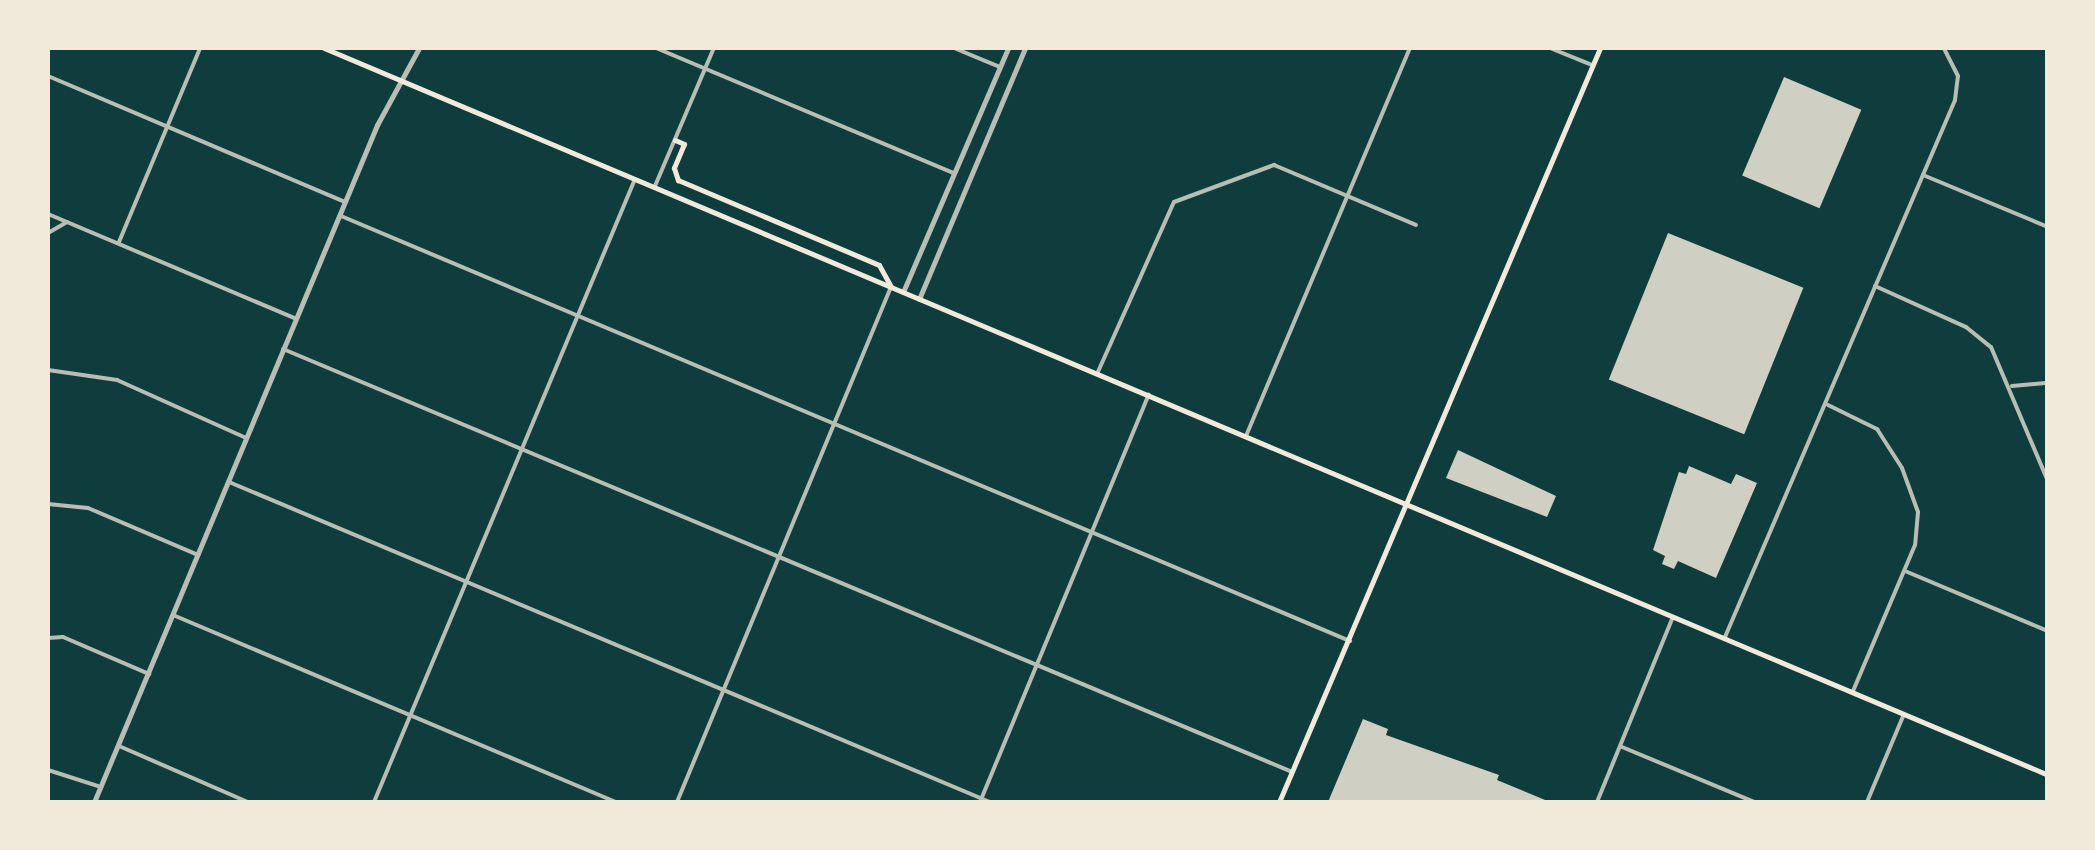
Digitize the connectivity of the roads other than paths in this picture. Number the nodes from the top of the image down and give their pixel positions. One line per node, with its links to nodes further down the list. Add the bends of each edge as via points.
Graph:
1 (200, 48): 18 (street)
2 (324, 48): 17 (main road)
3 (419, 48): 17 (street)
4 (656, 48): 15 (street)
5 (714, 48): 15 (street)
6 (954, 48): 14 (street)
7 (1008, 48): 14 (street)
8 (1026, 48): 36 (street)
9 (1410, 48): 24 (street)
10 (1550, 48): 13 (street)
11 (1600, 48): 13 (main road)
12 (1944, 48): 21 (street, via 1958,76 1955,100)
13 (1593, 65): 53 (main road)
14 (1000, 67): 20 (street)
15 (705, 68): 19 (street); 20 (street)
16 (48, 76): 18 (street)
17 (401, 80): 22 (main road); 25 (street)
18 (168, 126): 25 (street); 32 (street)
19 (675, 140): 23 (street); 34 (main road, via 684,144 674,168 678,180 879,265)
20 (954, 173): 35 (street)
21 (1922, 175): 30 (street); 33 (street)
22 (635, 179): 23 (main road); 37 (street)
23 (655, 187): 34 (main road)
24 (1348, 195): 29 (street); 41 (street, via 1274,165 1174,202); 47 (street)
25 (345, 202): 27 (street)
26 (48, 214): 28 (street)
27 (339, 215): 37 (street); 38 (street)
28 (67, 222): 31 (street); 32 (street)
29 (1416, 225)
30 (2048, 228)
31 (48, 233)
32 (119, 244): 38 (street)
33 (1876, 286): 43 (street, via 1966,327 1991,346); 45 (street)
34 (892, 287): 35 (main road); 46 (street)
35 (904, 292): 36 (main road)
36 (919, 299): 41 (main road)
37 (578, 318): 46 (street); 49 (street)
38 (296, 319): 39 (street)
39 (283, 350): 48 (street); 49 (street)
40 (48, 370): 48 (street, via 116,380)
41 (1097, 374): 44 (main road)
42 (2048, 382): 43 (street)
43 (2012, 386): 51 (street, via 2028,444)
44 (1149, 395): 47 (main road); 54 (street)
45 (1828, 405): 57 (street, via 1876,428 1902,468 1918,529); 63 (street)
46 (835, 423): 54 (street); 56 (street)
47 (1246, 436): 53 (main road)
48 (246, 438): 50 (street)
49 (523, 448): 56 (street); 58 (street)
50 (229, 482): 55 (street); 58 (street)
51 (2048, 482)
52 (48, 504): 55 (street, via 88,508)
53 (1406, 504): 60 (main road); 64 (main road)
54 (1092, 532): 64 (street); 65 (street)
55 (198, 555): 59 (street)
56 (781, 559): 65 (street); 67 (street)
57 (1905, 571): 61 (street); 68 (street)
58 (466, 583): 67 (street); 70 (street)
59 (173, 615): 66 (street); 70 (street)
60 (1673, 617): 63 (main road); 72 (street)
61 (2048, 631)
62 (48, 638): 66 (street, via 64,638)
63 (1724, 638): 68 (main road)
64 (1350, 641): 74 (main road)
65 (1039, 668): 74 (street); 77 (street)
66 (150, 674): 71 (street)
67 (725, 693): 77 (street); 82 (street)
68 (1852, 693): 69 (main road)
69 (1904, 714): 75 (main road); 87 (street)
70 (412, 715): 80 (street); 81 (street)
71 (119, 746): 76 (street); 79 (street)
72 (1622, 747): 85 (street); 86 (street)
73 (48, 770): 76 (street)
74 (1292, 772): 84 (main road)
75 (2048, 775)
76 (101, 787): 78 (street)
77 (981, 801): 83 (street)
78 (94, 802)
79 (248, 802)
80 (374, 802)
81 (616, 802)
82 (677, 802)
83 (990, 802)
84 (1280, 802)
85 (1598, 802)
86 (1754, 802)
87 (1868, 802)

